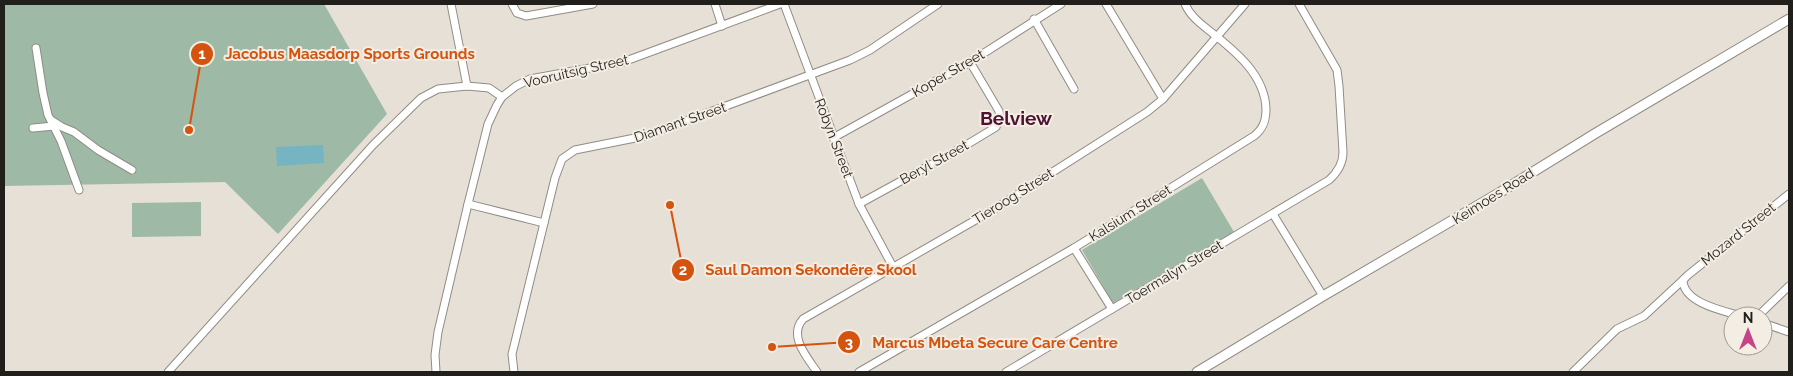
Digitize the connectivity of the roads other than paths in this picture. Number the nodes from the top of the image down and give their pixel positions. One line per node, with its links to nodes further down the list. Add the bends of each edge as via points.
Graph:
1 (451, 4): 19 (street)
2 (512, 4): 3 (street, via 517,13 526,16)
3 (593, 4)
4 (715, 4): 14 (street)
5 (782, 4): 14 (street, Vooruitsig Street); 18 (street, Robyn Street)
6 (938, 4): 18 (street, Diamant Street, via 870,50)
7 (1060, 4): 12 (street, Koper Street)
8 (1106, 4): 22 (street)
9 (1185, 4): 15 (street, Kalsium Street, via 1197,21)
10 (1245, 4): 15 (street, Tieroog Street)
11 (1299, 4): 31 (street, Toermalyn Street, via 1332,58 1338,74 1343,152 1339,168 1330,180)
12 (1034, 19): 17 (street, Koper Street); 20 (street)
13 (1789, 19): 37 (street, Keimoes Road)
14 (722, 26): 21 (street, Vooruitsig Street, via 614,64 530,79)
15 (1217, 37): 22 (street, Tieroog Street); 33 (street, Kalsium Street, via 1244,61 1255,76 1265,102 1262,129)
16 (36, 48): 23 (street, via 43,93)
17 (970, 62): 25 (street, Koper Street); 30 (street, Beryl Street, via 999,111 996,127)
18 (810, 75): 25 (street, Robyn Street); 32 (street, Diamant Street, via 645,136 568,153 558,167)
19 (466, 86): 21 (street, via 489,88); 43 (street, via 435,90 410,107)
20 (1074, 89)
21 (502, 97): 29 (street, Vooruitsig Street, via 488,124)
22 (1163, 99): 34 (street, Tieroog Street, via 1027,189)
23 (52, 123): 24 (street); 26 (street); 27 (street)
24 (33, 128)
25 (834, 138): 30 (street, Robyn Street)
26 (132, 170)
27 (80, 190)
28 (1789, 194): 35 (street, Mozard Street)
29 (468, 204): 32 (street); 44 (street, Vooruitsig Street, via 438,332)
30 (859, 204): 34 (street, Robyn Street)
31 (1273, 214): 37 (street); 39 (street, Toermalyn Street)
32 (544, 223): 45 (street, Diamant Street, via 513,349)
33 (1074, 248): 39 (street); 47 (street, Kalsium Street)
34 (893, 268): 46 (street, Tieroog Street, via 800,322 796,332 798,340)
35 (1686, 277): 40 (street, via 1684,288 1698,301); 50 (street, Mozard Street, via 1644,316 1617,329)
36 (1789, 286): 38 (street)
37 (1323, 296): 49 (street, Keimoes Road)
38 (1768, 306)
39 (1112, 309): 48 (street, Toermalyn Street)
40 (1723, 310)
41 (1773, 326): 42 (street)
42 (1789, 332)
43 (168, 372)
44 (436, 372)
45 (514, 372)
46 (817, 372)
47 (859, 372)
48 (1006, 372)
49 (1197, 372)
50 (1573, 372)

